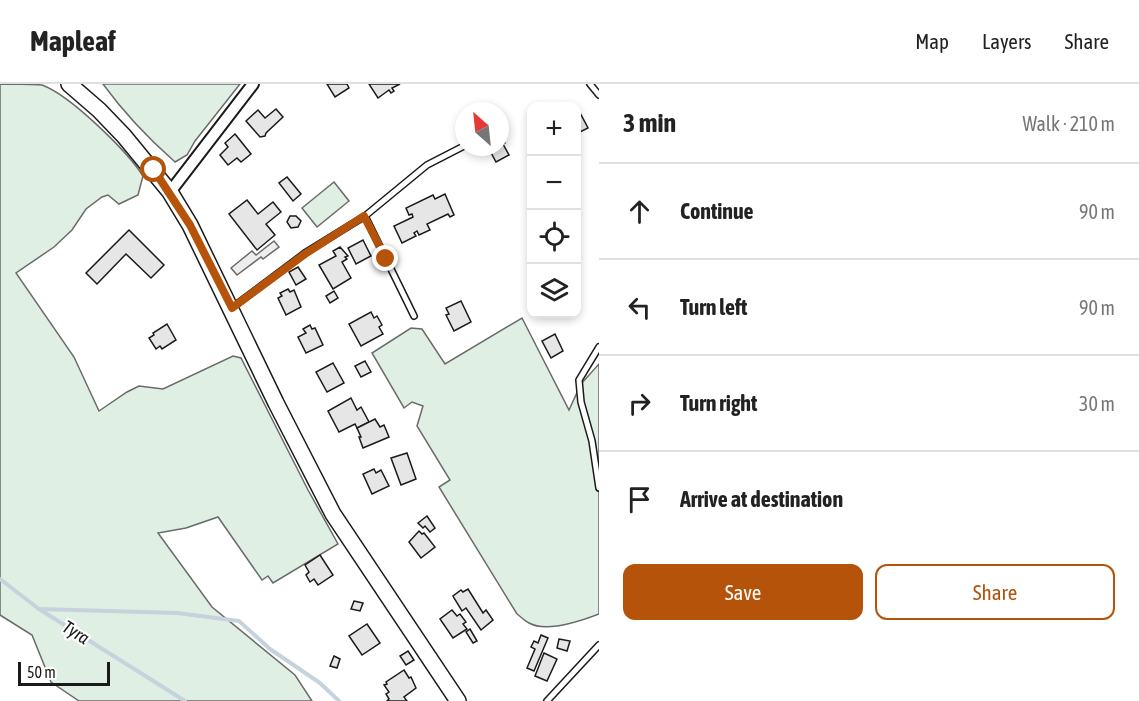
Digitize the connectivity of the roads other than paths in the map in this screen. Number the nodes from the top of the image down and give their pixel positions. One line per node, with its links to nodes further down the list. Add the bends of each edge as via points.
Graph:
1 (69, 84): 6 (street, via 124,136)
2 (253, 84): 6 (street)
3 (590, 84): 4 (lane)
4 (599, 95)
5 (455, 151): 7 (lane, via 427,165)
6 (170, 192): 8 (street)
7 (364, 216): 8 (lane); 9 (lane)
8 (232, 308): 13 (street, via 333,514)
9 (414, 316)
10 (599, 347): 11 (lane, via 579,380)
11 (599, 488)
12 (599, 645): 14 (lane)
13 (458, 701)
14 (547, 701)

